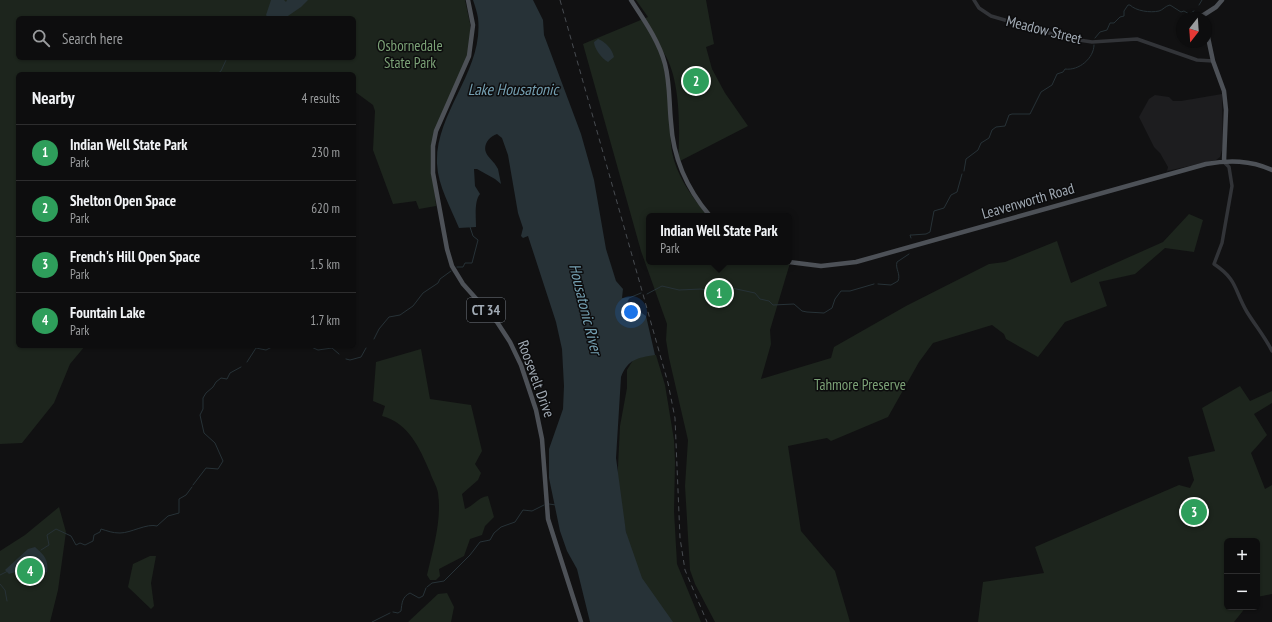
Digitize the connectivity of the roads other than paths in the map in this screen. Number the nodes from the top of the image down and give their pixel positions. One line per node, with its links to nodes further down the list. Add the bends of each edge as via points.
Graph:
1 (468, 0): 13 (main road, Roosevelt Drive / CT 34, via 473,25 470,50 464,71 436,131 433,173 452,266 463,284 507,336 534,402 542,439 548,519)
2 (630, 0): 10 (main road, via 650,30 665,65 672,138 681,169 694,196)
3 (974, 0): 7 (street, Meadow Street, via 979,8 991,16 1066,38 1092,42 1137,39 1197,60)
4 (1222, 0): 5 (main road)
5 (1209, 12)
6 (1210, 48): 7 (main road)
7 (1213, 61): 8 (main road, via 1225,101)
8 (1224, 161): 9 (main road, Leavenworth Road, via 1256,164); 11 (main road, Leavenworth Road, via 856,262 821,266); 12 (street, via 1229,167 1232,186 1222,243 1214,264 1233,281 1243,304)
9 (1272, 170)
10 (708, 213)
11 (792, 262)
12 (1272, 351)
13 (581, 622)

